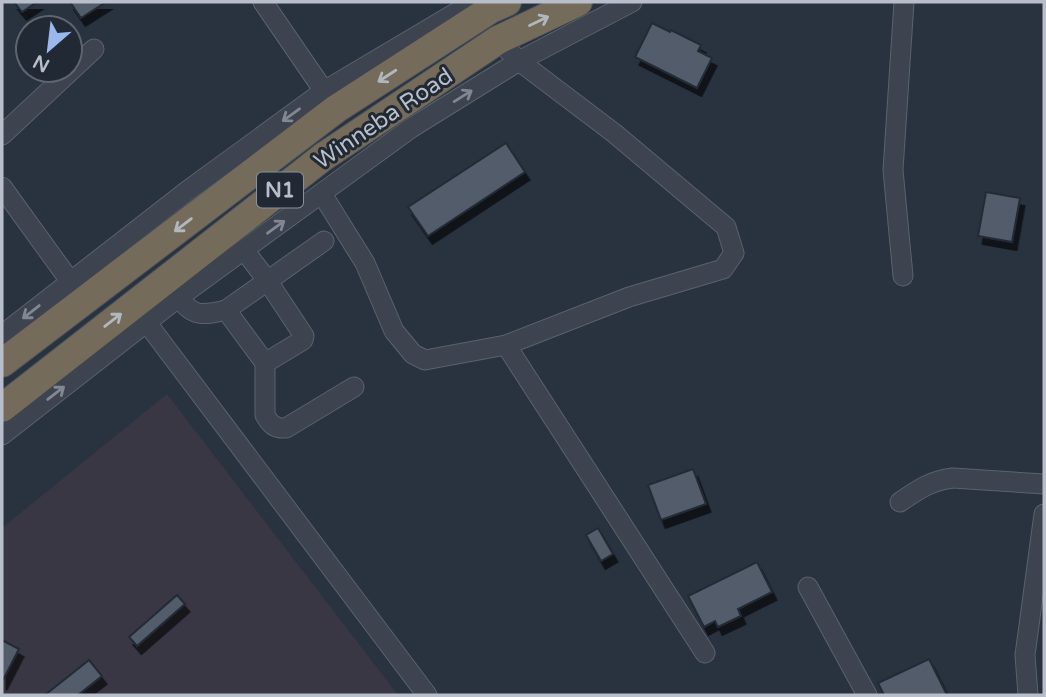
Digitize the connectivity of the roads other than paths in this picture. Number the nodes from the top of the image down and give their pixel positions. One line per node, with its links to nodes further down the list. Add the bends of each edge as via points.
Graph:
1 (263, 2): 10 (street)
2 (474, 2): 10 (street)
3 (507, 2): 24 (highway, Winneba Road / N1, one-way to 24, via 336,109)
4 (578, 2): 7 (highway, Winneba Road / N1, one-way to 4)
5 (632, 2): 9 (street)
6 (905, 2): 16 (street, via 893,170)
7 (498, 40): 9 (street); 27 (highway, Winneba Road / N1, one-way to 7, via 324,157)
8 (93, 49): 11 (street)
9 (519, 61): 13 (street, one-way to 9, via 411,128); 23 (street, via 726,227 734,253 723,269 629,297)
10 (324, 91): 18 (street, one-way to 18)
11 (2, 135)
12 (2, 187): 18 (street)
13 (322, 194): 15 (street, one-way to 13); 23 (street, via 365,263 394,331 413,354 425,360)
14 (324, 241): 17 (street)
15 (244, 250): 17 (street); 19 (street)
16 (902, 276)
17 (267, 280): 20 (street); 25 (street, via 304,336)
18 (70, 281): 22 (street, one-way to 22)
19 (179, 297): 20 (street, via 197,313); 21 (street)
20 (226, 310): 25 (street)
21 (147, 323): 27 (street, one-way to 21); 33 (street)
22 (2, 335)
23 (506, 345): 32 (street)
24 (2, 363)
25 (265, 363): 26 (street, via 265,415 280,429)
26 (354, 387)
27 (4, 422)
28 (1044, 484): 29 (street, via 953,478 927,484)
29 (900, 502)
30 (1044, 513): 35 (street, via 1025,654)
31 (808, 587): 34 (street)
32 (705, 653)
33 (426, 695)
34 (867, 695)
35 (1028, 695)

